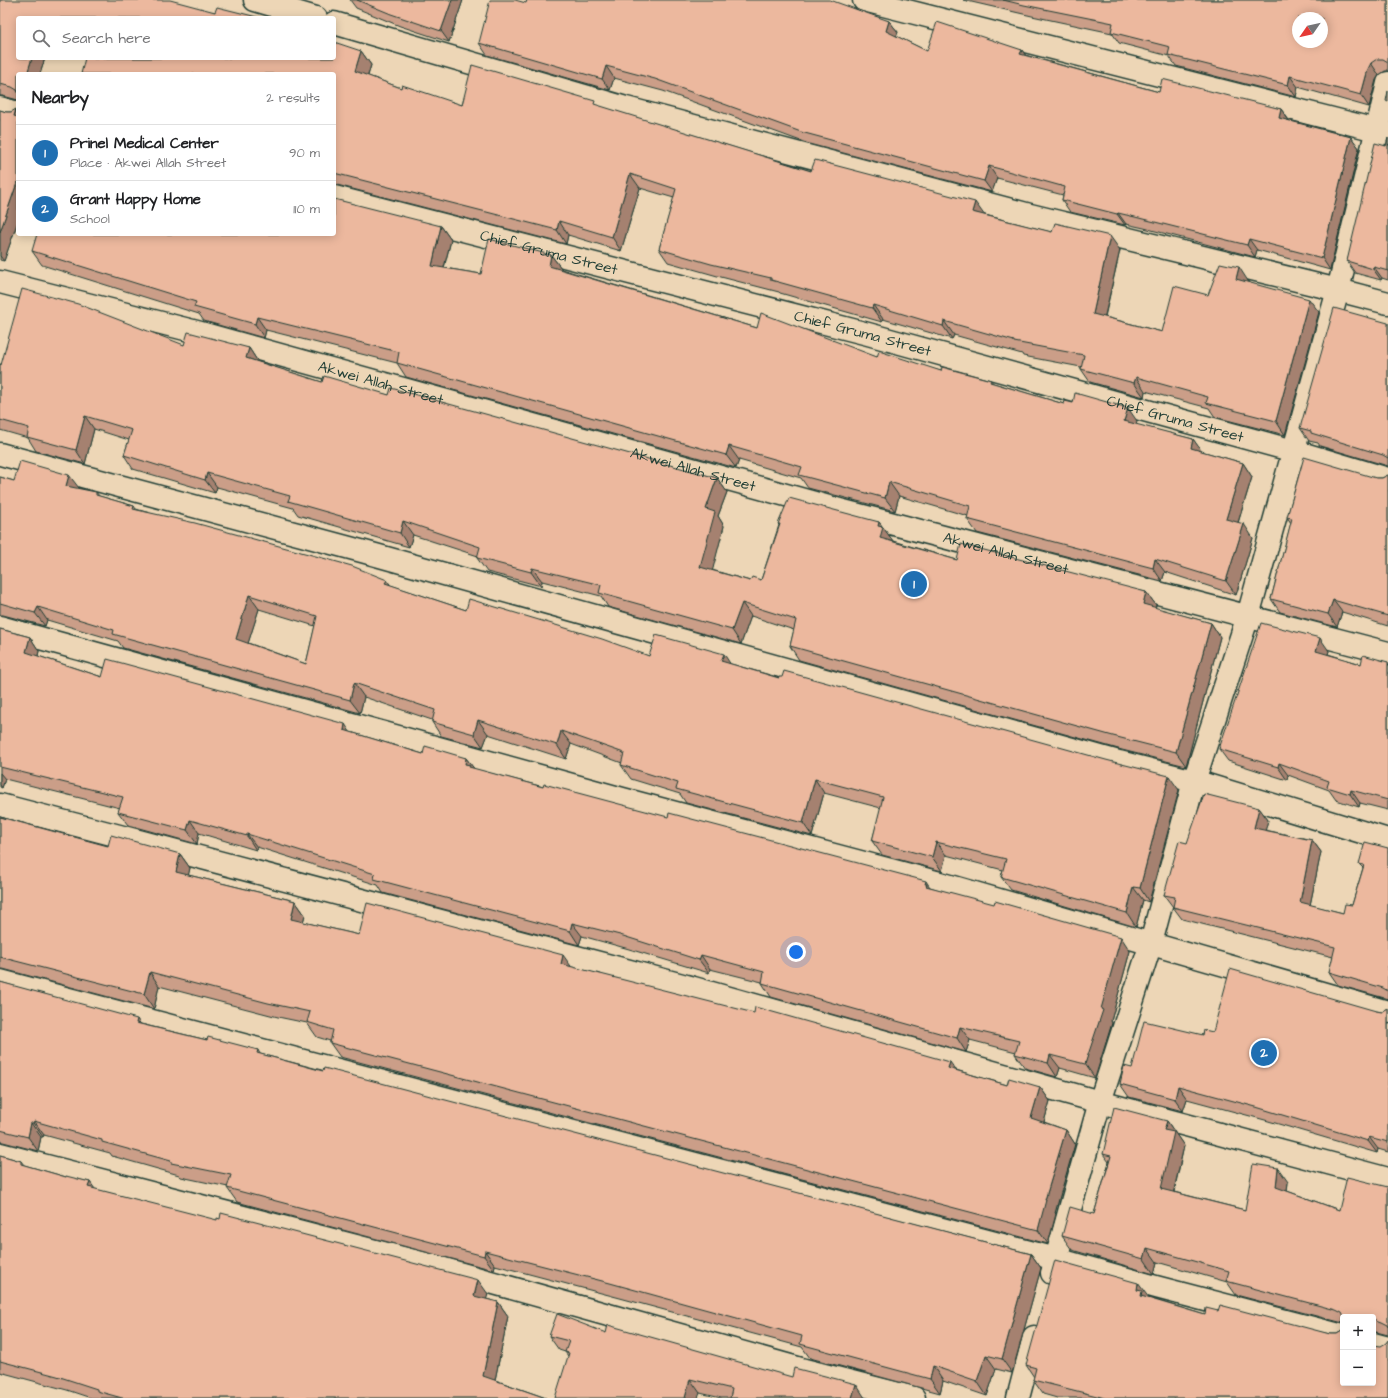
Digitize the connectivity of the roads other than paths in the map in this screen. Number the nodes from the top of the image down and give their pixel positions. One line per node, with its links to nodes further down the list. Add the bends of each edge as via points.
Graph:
1 (255, 0): 3 (street)
2 (864, 0): 8 (street)
3 (309, 16)
4 (336, 24): 11 (street, via 626,108 1030,215)
5 (1388, 83): 8 (street)
6 (0, 108): 7 (street)
7 (16, 112)
8 (1382, 132): 11 (street)
9 (336, 198): 13 (street, Chief Gruma Street, via 868,334)
10 (0, 282): 16 (street, Akwei Allah Street, via 197,332 840,510)
11 (1338, 290): 12 (street); 13 (street)
12 (1388, 303)
13 (1294, 451): 15 (street, Chief Gruma Street); 16 (street)
14 (0, 454): 19 (street)
15 (1388, 479)
16 (1248, 616): 18 (street, Akwei Allah Street); 19 (street)
17 (0, 627): 22 (street, via 631,801 948,885)
18 (1388, 653)
19 (1194, 781): 21 (street); 22 (street)
20 (0, 805): 25 (street, via 683,985)
21 (1388, 840)
22 (1151, 943): 24 (street); 25 (street)
23 (0, 981): 28 (street)
24 (1388, 1012)
25 (1100, 1102): 27 (street); 28 (street)
26 (0, 1154): 34 (street, via 433,1266)
27 (1388, 1179)
28 (1056, 1259): 29 (street); 31 (street)
29 (1048, 1288)
30 (1040, 1318): 35 (street)
31 (1340, 1335)
32 (1376, 1345): 33 (street)
33 (1388, 1348)
34 (914, 1398)
35 (1018, 1398)

